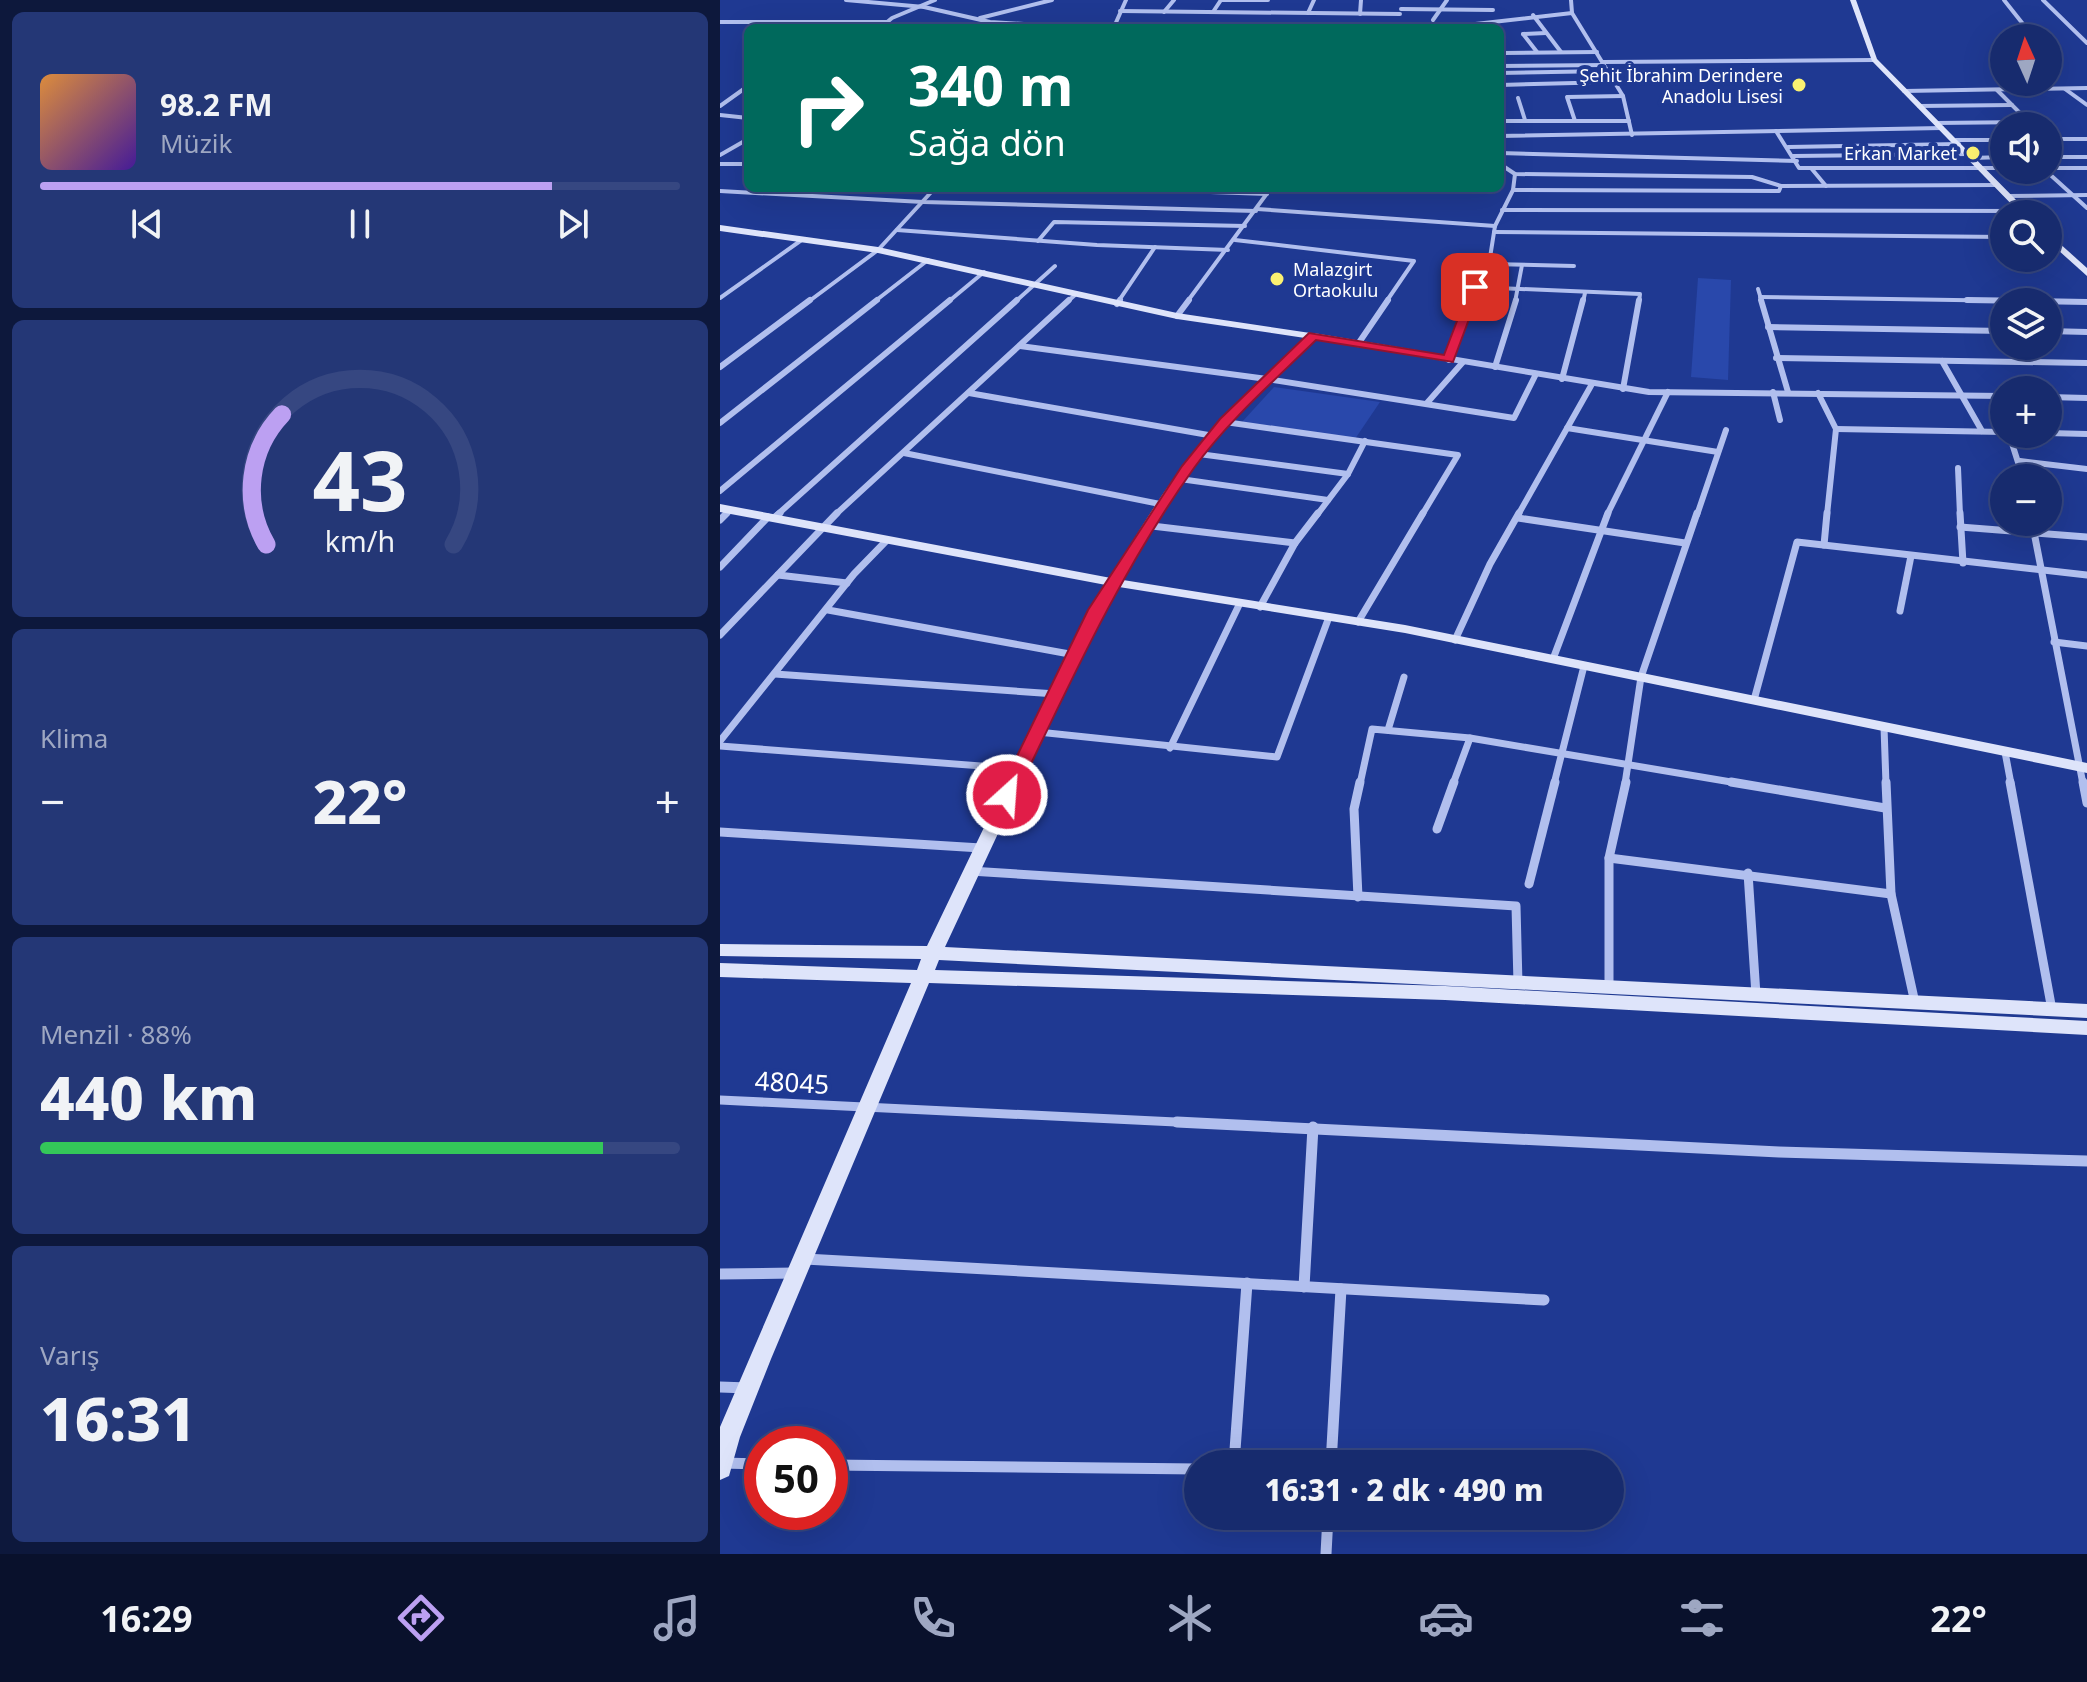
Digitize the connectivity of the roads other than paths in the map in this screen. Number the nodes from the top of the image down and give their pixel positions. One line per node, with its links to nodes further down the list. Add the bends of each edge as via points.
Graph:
1 (846, 0): 15 (street)
2 (935, 0): 15 (street)
3 (1052, 0): 27 (street)
4 (1126, 0): 19 (street)
5 (1174, 0): 20 (street)
6 (1268, 0): 21 (street, via 1221,0); 22 (street)
7 (1314, 0): 23 (street)
8 (1361, 0): 25 (street)
9 (1447, 0): 17 (street)
10 (1496, 0): 18 (street)
11 (1571, 0): 24 (street)
12 (1853, 0): 44 (main road)
13 (2004, 0): 37 (street)
14 (2043, 0): 39 (street)
15 (917, 6): 27 (street); 31 (street)
16 (1401, 9): 17 (street); 25 (street); 32 (street)
17 (1437, 10): 18 (street); 29 (street)
18 (1493, 10): 28 (street)
19 (1120, 11): 20 (street); 35 (street)
20 (1164, 12): 21 (street)
21 (1213, 12): 22 (street)
22 (1261, 13): 23 (street)
23 (1308, 13): 25 (street)
24 (1572, 13): 26 (street); 42 (street)
25 (1360, 14)
26 (1533, 15): 28 (street); 38 (street)
27 (975, 19): 34 (street)
28 (1501, 19): 36 (street)
29 (1433, 20)
30 (720, 22): 31 (street)
31 (887, 22): 33 (street)
32 (1400, 22)
33 (885, 24)
34 (1038, 24)
35 (1115, 24)
36 (1492, 24)
37 (2023, 24)
38 (1546, 33): 40 (street, via 1523,34); 41 (street)
39 (2087, 42)
40 (1537, 52): 41 (street); 43 (street)
41 (1561, 52): 42 (street)
42 (1597, 52): 45 (street)
43 (1504, 53)
44 (1874, 60): 45 (street); 56 (main road)
45 (1604, 63): 46 (street); 47 (street)
46 (1504, 66)
47 (1608, 71): 48 (street); 49 (street)
48 (1504, 73)
49 (1615, 82): 50 (street); 57 (street)
50 (1504, 85)
51 (2087, 88): 54 (street)
52 (744, 89): 62 (street)
53 (2062, 89): 54 (street)
54 (2065, 89): 61 (street)
55 (1990, 90): 56 (street)
56 (1904, 91): 63 (main road)
57 (1623, 96): 69 (street, via 1567,97); 70 (street)
58 (2003, 96): 60 (street)
59 (1518, 98): 67 (street)
60 (2012, 105): 63 (street); 64 (street)
61 (2087, 105)
62 (720, 106)
63 (1919, 106): 72 (main road)
64 (2019, 112)
65 (720, 115): 66 (street)
66 (744, 118)
67 (1525, 120): 68 (street); 69 (street)
68 (1504, 121)
69 (1575, 121): 70 (street)
70 (1629, 121): 74 (street)
71 (1990, 125): 72 (street)
72 (1939, 126): 73 (street); 81 (main road)
73 (1776, 131): 74 (street); 82 (street)
74 (1632, 135): 76 (street)
75 (1504, 136): 76 (street)
76 (1531, 136): 84 (street)
77 (2062, 139): 78 (street)
78 (2087, 139)
79 (744, 141): 85 (street)
80 (1990, 141): 81 (street)
81 (1957, 142): 82 (street); 86 (main road)
82 (1788, 147): 90 (street)
83 (1504, 153): 84 (street)
84 (1532, 153): 90 (street)
85 (720, 155)
86 (1970, 156): 87 (street); 90 (street); 95 (main road)
87 (1990, 157)
88 (2062, 157): 89 (street)
89 (2087, 157)
90 (1795, 159): 94 (street, via 1799,168)
91 (720, 164): 92 (street)
92 (744, 164)
93 (1504, 167): 99 (street)
94 (1811, 168): 95 (street); 103 (street)
95 (1981, 168): 96 (street); 101 (main road)
96 (1990, 168)
97 (2087, 168): 98 (street)
98 (2062, 169)
99 (1515, 174): 102 (street, via 1752,177); 104 (street)
100 (2062, 184): 111 (street)
101 (1998, 185): 103 (street); 110 (main road)
102 (1781, 186): 103 (street); 104 (street, via 1779,191)
103 (1826, 186)
104 (1513, 190): 116 (street)
105 (720, 191): 113 (street)
106 (932, 192): 113 (street)
107 (1210, 192): 108 (street)
108 (1267, 194): 115 (street)
109 (2087, 195): 111 (street)
110 (2008, 196): 111 (street); 112 (main road)
111 (2074, 196): 114 (street)
112 (2012, 200)
113 (923, 202): 115 (street); 121 (street)
114 (2087, 208)
115 (1257, 210): 118 (street); 120 (street)
116 (1502, 210): 117 (street); 120 (street)
117 (1990, 213)
118 (1245, 226): 124 (street); 125 (street, via 1054,222)
119 (720, 228): 123 (main road)
120 (1494, 229): 122 (street); 131 (street)
121 (897, 230): 125 (street); 128 (street)
122 (1990, 237)
123 (803, 239): 128 (main road); 144 (street)
124 (1235, 240): 129 (street); 153 (street, via 1414,261)
125 (1038, 241): 126 (street)
126 (1155, 247): 129 (street); 146 (street)
127 (2062, 249): 136 (main road)
128 (878, 250): 130 (main road); 160 (street)
129 (1228, 250): 147 (street)
130 (928, 260): 135 (main road); 179 (street)
131 (1489, 264): 132 (street); 138 (street)
132 (1522, 265): 134 (street); 140 (street)
133 (1055, 266): 137 (street)
134 (1574, 266)
135 (984, 272): 137 (main road); 200 (street)
136 (2087, 273)
137 (1036, 284): 142 (main road); 204 (street)
138 (1475, 287): 140 (street); 156 (street)
139 (1758, 289): 143 (street)
140 (1519, 290): 141 (street); 161 (street)
141 (1585, 293): 164 (street); 166 (street, via 1640,294)
142 (1075, 295): 146 (main road); 154 (street)
143 (1760, 297): 145 (street); 148 (street)
144 (720, 298)
145 (2087, 302)
146 (1117, 304): 147 (main road)
147 (1177, 316): 152 (main road)
148 (1768, 327): 149 (street); 155 (street)
149 (1990, 331)
150 (2062, 331): 151 (street)
151 (2087, 332)
152 (1313, 336): 153 (street); 163 (main road)
153 (1358, 344): 156 (street)
154 (1020, 346): 163 (street); 170 (street)
155 (1776, 358): 157 (street); 169 (street)
156 (1449, 360): 158 (street)
157 (1942, 361): 159 (street); 172 (street)
158 (1463, 362): 161 (street); 176 (street)
159 (2087, 363)
160 (720, 367)
161 (1495, 367): 162 (street)
162 (1536, 374): 164 (street); 176 (street, via 1514,418)
163 (1267, 379): 176 (street); 178 (main road)
164 (1562, 379): 165 (street)
165 (1592, 384): 166 (street); 180 (street)
166 (1623, 389): 167 (street)
167 (1668, 392): 168 (street); 188 (street)
168 (1773, 392): 169 (street); 177 (street)
169 (1788, 392): 171 (street)
170 (969, 393): 187 (street); 192 (street)
171 (1818, 393): 172 (street); 181 (street)
172 (1963, 395): 173 (street); 183 (street)
173 (1990, 396)
174 (2062, 397): 175 (street)
175 (2087, 398)
176 (1427, 403)
177 (1780, 420)
178 (1225, 422): 187 (main road); 189 (street)
179 (720, 423)
180 (1567, 428): 188 (street); 205 (street)
181 (1836, 429): 183 (street); 217 (street)
182 (1726, 430): 191 (street)
183 (1982, 431): 184 (street)
184 (1990, 432)
185 (2062, 433): 186 (street)
186 (2087, 434)
187 (1214, 436): 193 (main road)
188 (1639, 440): 191 (street); 209 (street)
189 (1365, 441): 198 (street); 231 (street, via 1458,455)
190 (2014, 448): 194 (street)
191 (1718, 452): 216 (street)
192 (904, 453): 202 (street); 207 (street)
193 (1199, 454): 198 (street); 199 (main road)
194 (2020, 461): 195 (street); 197 (street)
195 (2021, 464)
196 (1958, 468): 208 (street)
197 (2087, 469)
198 (1348, 474): 201 (street)
199 (1180, 479): 201 (street); 202 (main road)
200 (720, 491)
201 (1328, 500): 215 (street)
202 (1165, 505): 206 (main road)
203 (723, 512): 204 (main road)
204 (771, 518): 207 (main road); 220 (street)
205 (1518, 518): 209 (street); 233 (street)
206 (1152, 526): 215 (street); 225 (main road)
207 (822, 527): 214 (main road); 222 (street)
208 (1960, 527): 210 (street); 219 (street)
209 (1599, 528): 216 (street); 237 (street)
210 (1990, 529)
211 (2062, 535): 213 (street)
212 (2034, 536): 221 (street)
213 (2087, 537)
214 (887, 540): 224 (street); 225 (main road)
215 (1295, 543): 227 (street)
216 (1685, 543): 241 (street)
217 (1824, 545): 218 (street); 243 (street, via 1797,542)
218 (1911, 556): 219 (street); 229 (street)
219 (1963, 563): 221 (street)
220 (720, 567)
221 (2040, 572): 223 (street); 234 (street)
222 (778, 575): 224 (street); 232 (street)
223 (2087, 575)
224 (847, 583): 228 (street)
225 (1117, 583): 226 (main road); 236 (main road, via 1096,610)
226 (1240, 603): 227 (main road); 249 (street)
227 (1260, 607): 230 (main road)
228 (828, 610): 236 (street); 239 (street)
229 (1900, 611)
230 (1329, 617): 231 (main road); 249 (street, via 1277,757)
231 (1358, 622): 233 (main road)
232 (720, 635)
233 (1455, 640): 237 (main road)
234 (2054, 642): 235 (street); 253 (street)
235 (2087, 646)
236 (1075, 655): 242 (main road)
237 (1553, 659): 238 (main road)
238 (1584, 666): 241 (main road); 251 (street)
239 (775, 674): 242 (street); 248 (street)
240 (1404, 677): 245 (street)
241 (1641, 677): 243 (main road); 252 (street)
242 (1056, 694): 246 (main road)
243 (1754, 700): 244 (main road)
244 (1884, 727): 250 (main road); 256 (street)
245 (1388, 730): 247 (street); 265 (street, via 1372,729 1354,809)
246 (1038, 732): 249 (street); 254 (main road)
247 (1470, 738): 251 (street); 257 (street)
248 (720, 744): 254 (street)
249 (1170, 748)
250 (2005, 752): 253 (main road); 274 (street)
251 (1562, 753): 252 (street); 263 (street)
252 (1630, 763): 256 (street); 260 (street)
253 (2083, 767): 255 (street)
254 (1020, 769): 259 (main road)
255 (2087, 803)
256 (1885, 808): 264 (street)
257 (1437, 829)
258 (720, 832): 259 (street)
259 (981, 848): 261 (main road)
260 (1609, 858): 262 (street); 271 (street)
261 (970, 871): 265 (street); 267 (main road)
262 (1748, 873): 264 (street); 272 (street)
263 (1529, 884)
264 (1891, 894): 273 (street)
265 (1358, 897): 270 (street, via 1516,906)
266 (720, 950): 267 (main road)
267 (931, 953): 269 (main road); 270 (main road)
268 (720, 970): 269 (main road)
269 (921, 974): 276 (main road, via 1445,993); 278 (main road)
270 (1518, 984): 271 (main road)
271 (1609, 988): 272 (main road)
272 (1756, 995): 273 (main road)
273 (1915, 1003): 274 (main road)
274 (2052, 1010): 275 (main road)
275 (2087, 1011)
276 (2087, 1028)
277 (720, 1100): 278 (street, 48045)
278 (863, 1108): 279 (street, 48045); 281 (main road)
279 (1313, 1127): 280 (street, 48045, via 1779,1152); 284 (street)
280 (2087, 1161)
281 (798, 1266): 282 (street); 283 (street); 288 (main road)
282 (720, 1274)
283 (1247, 1283): 284 (street); 289 (street)
284 (1304, 1287): 285 (street)
285 (1341, 1289): 286 (street); 290 (street)
286 (1544, 1300)
287 (720, 1387): 288 (street)
288 (749, 1388): 292 (main road)
289 (1235, 1450)
290 (1332, 1450)
291 (744, 1464): 292 (street)
292 (721, 1465)
293 (848, 1465): 294 (street)
294 (1184, 1469)
295 (1327, 1530): 296 (street)
296 (1326, 1554)

